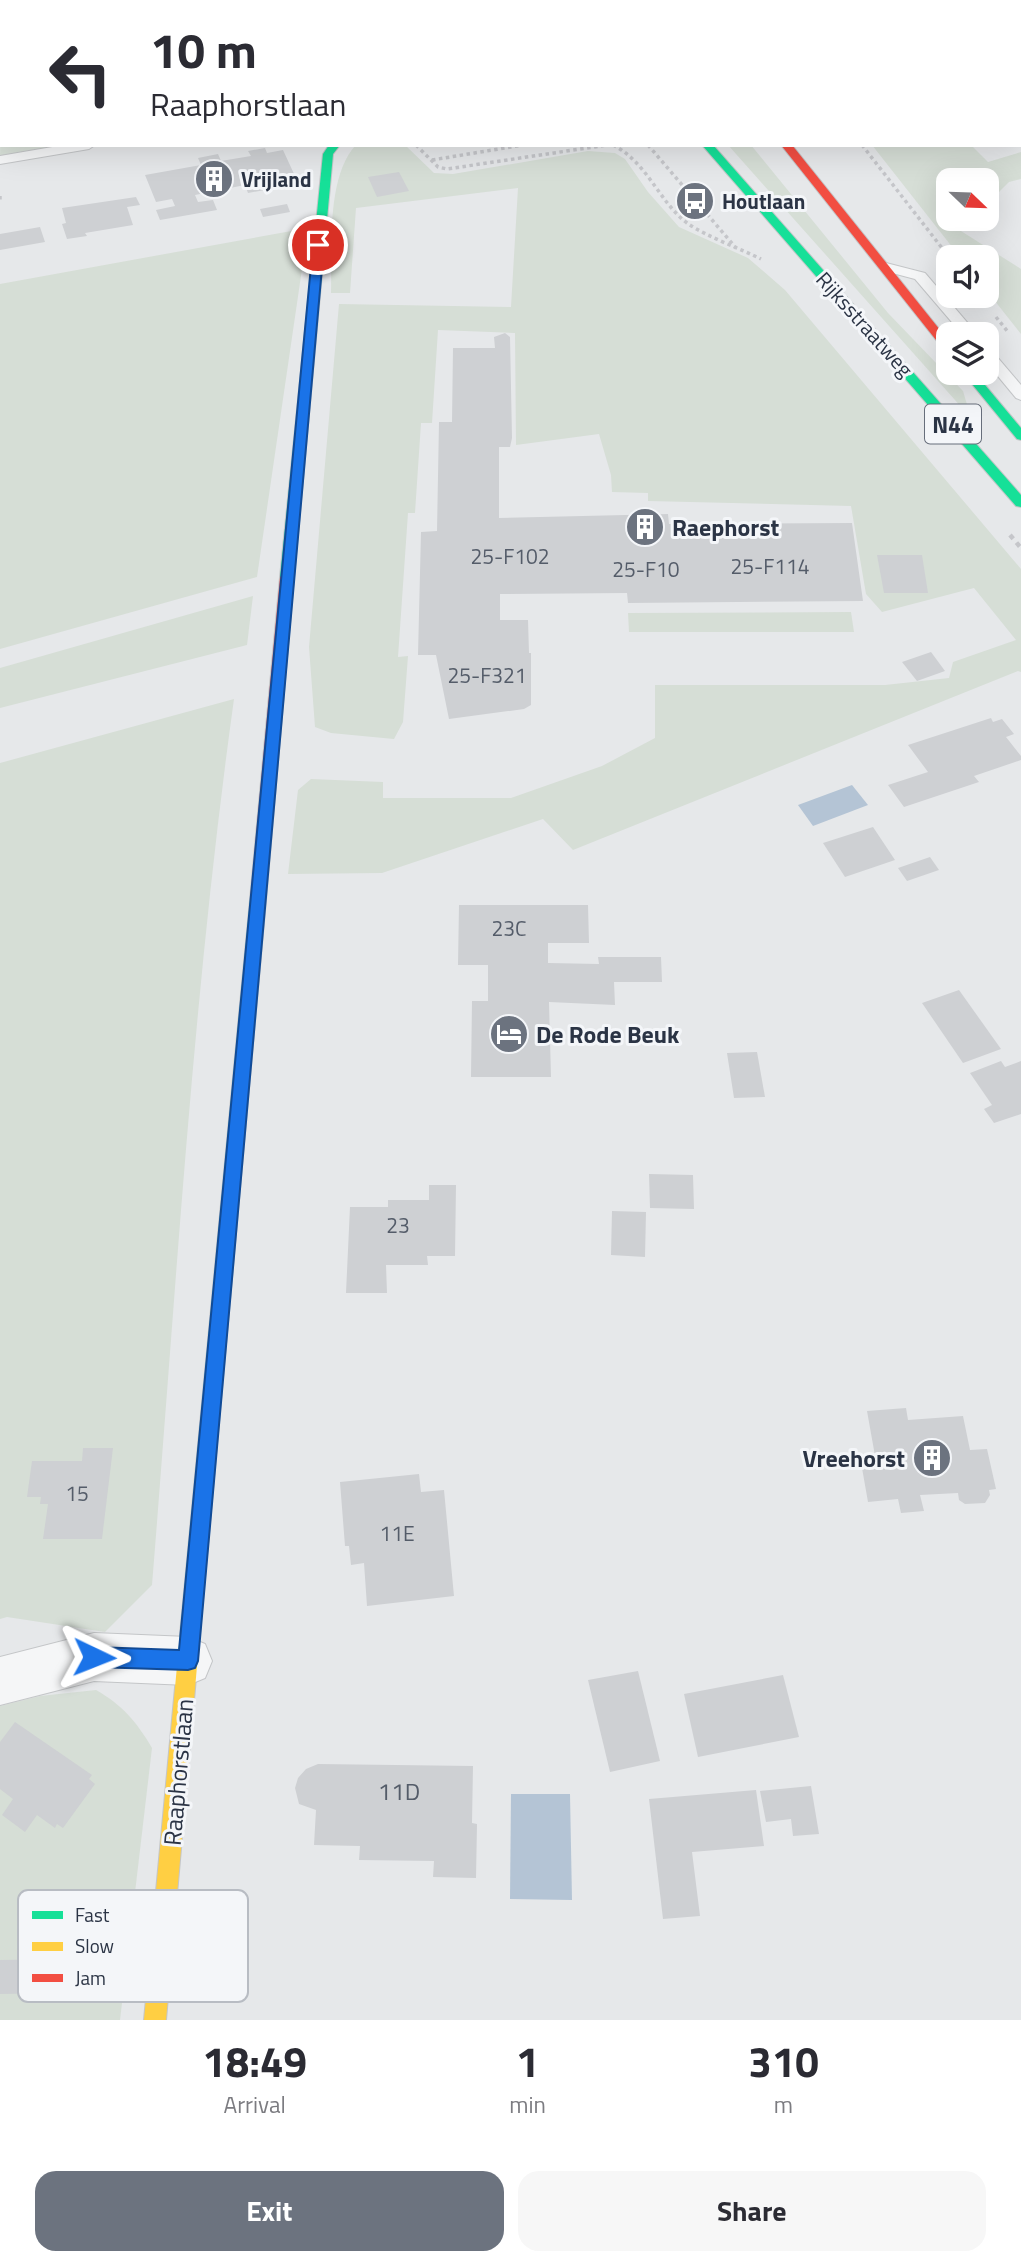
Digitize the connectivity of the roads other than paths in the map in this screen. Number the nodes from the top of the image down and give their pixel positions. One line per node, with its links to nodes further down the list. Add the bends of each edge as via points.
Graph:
1 (77, 147): 5 (lane)
2 (333, 147): 14 (street, Raaphorstlaan, via 328,154 313,296)
3 (709, 147): 13 (street, Rijksstraatweg / N44)
4 (788, 147): 6 (street, Rijksstraatweg)
5 (0, 160)
6 (886, 267): 7 (lane, via 920,276); 8 (street, Rijksstraatweg)
7 (960, 322)
8 (936, 332)
9 (999, 368): 11 (lane)
10 (979, 385): 12 (street, N44)
11 (1021, 395)
12 (1021, 436)
13 (1021, 503)
14 (188, 1661): 15 (street, via 94,1657); 16 (street, Raaphorstlaan)
15 (0, 1681)
16 (167, 1890)
17 (157, 2002): 18 (street, Raaphorstlaan)
18 (155, 2020)

